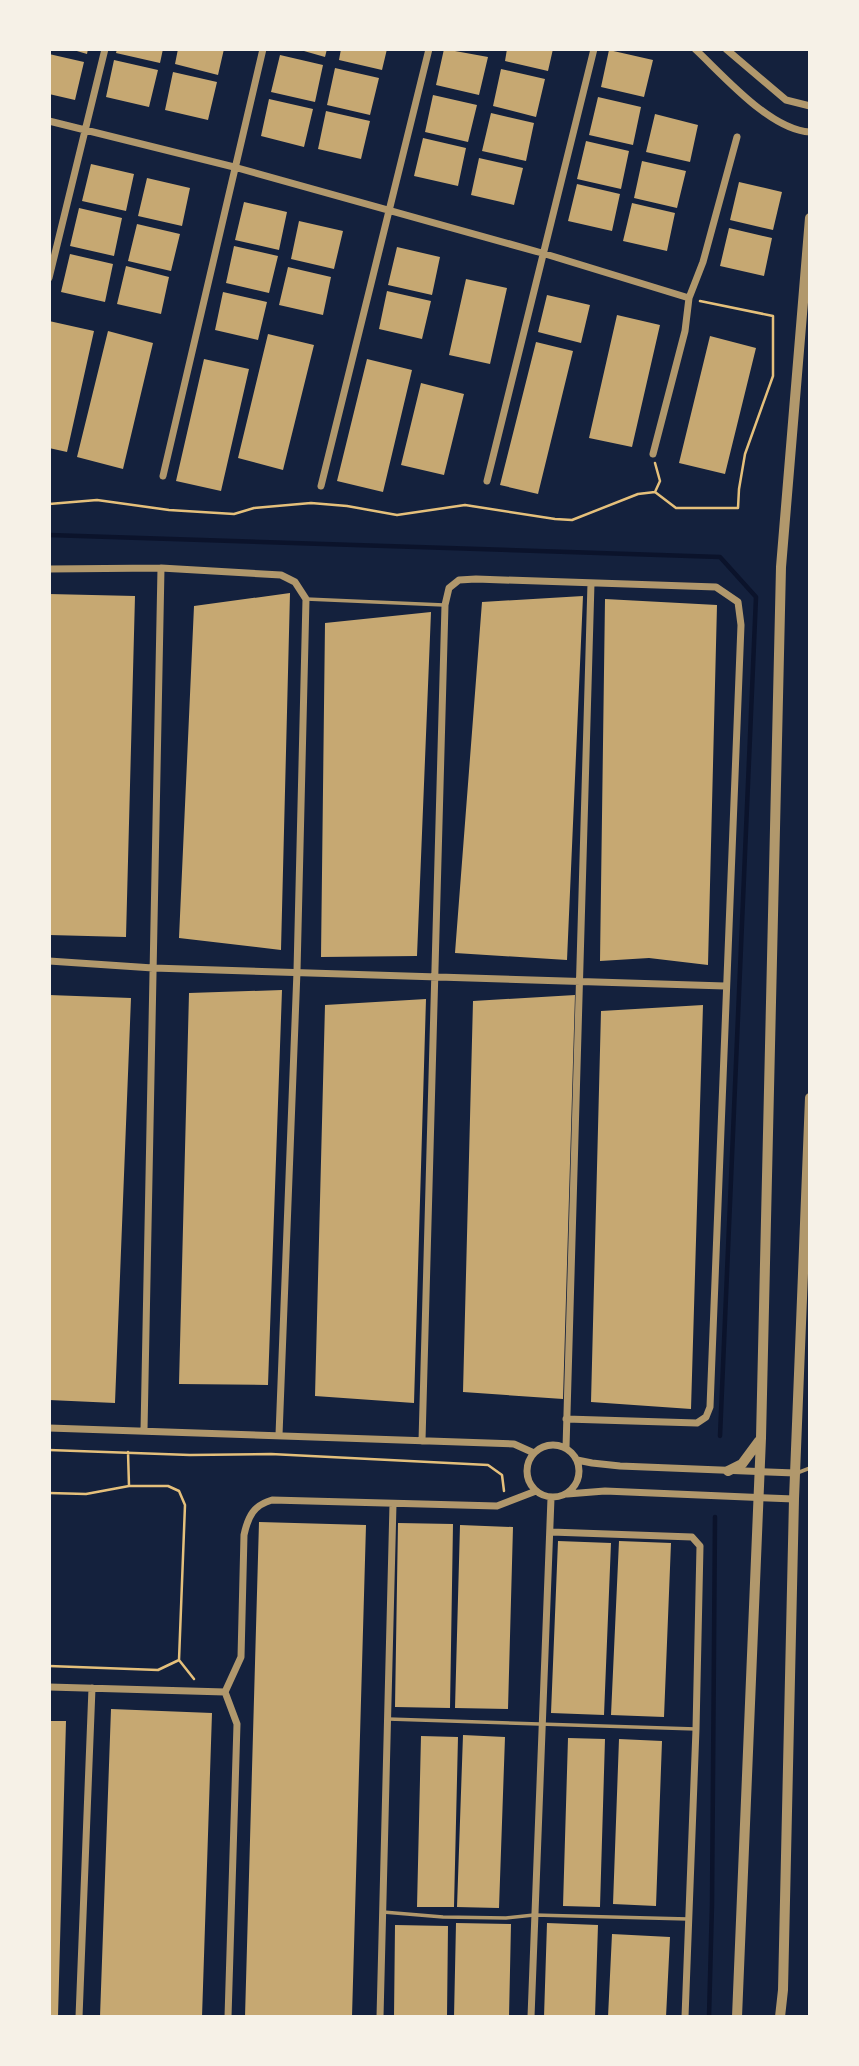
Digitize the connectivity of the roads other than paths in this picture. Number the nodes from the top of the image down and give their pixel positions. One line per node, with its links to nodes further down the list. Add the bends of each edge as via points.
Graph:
1 (105, 49): 9 (street)
2 (263, 49): 12 (street)
3 (429, 49): 13 (street)
4 (594, 49): 15 (street)
5 (695, 49): 10 (street, via 773,118 794,130)
6 (726, 49): 7 (street, via 786,100)
7 (810, 106)
8 (49, 121): 9 (street)
9 (85, 129): 12 (street); 16 (street)
10 (810, 132)
11 (737, 137): 17 (street)
12 (234, 167): 13 (street); 19 (street)
13 (390, 212): 15 (street); 21 (street)
14 (810, 218): 38 (street, via 781,567)
15 (542, 253): 17 (street); 20 (street)
16 (49, 278)
17 (689, 298): 18 (street, via 685,331)
18 (653, 454)
19 (163, 476)
20 (487, 481)
21 (321, 486)
22 (162, 568): 23 (street); 25 (street, via 281,575 296,582); 28 (street)
23 (49, 569)
24 (591, 583): 26 (street, via 460,580 449,588); 31 (street); 32 (street, via 716,587 738,602 741,625)
25 (306, 599): 26 (lane); 29 (street)
26 (445, 606): 30 (street)
27 (49, 961): 28 (street)
28 (153, 968): 29 (street); 36 (street)
29 (297, 971): 30 (street); 37 (street)
30 (434, 975): 31 (street); 39 (street)
31 (581, 981): 32 (street); 34 (street)
32 (725, 986): 34 (street, via 710,1407 698,1423)
33 (810, 1098): 46 (street)
34 (566, 1419): 40 (street)
35 (49, 1428): 36 (street)
36 (144, 1431): 37 (street)
37 (279, 1436): 39 (street)
38 (761, 1438): 44 (street, via 742,1464); 45 (street)
39 (422, 1441): 41 (street, via 514,1444)
40 (566, 1448): 41 (street, via 549,1445); 42 (street)
41 (534, 1453): 47 (street, via 527,1468)
42 (577, 1460): 44 (street); 48 (street, via 578,1482)
43 (810, 1468): 46 (lane)
44 (728, 1472): 45 (street)
45 (759, 1473): 46 (street); 50 (street)
46 (795, 1473): 51 (street)
47 (536, 1491): 49 (street); 52 (street, via 497,1506)
48 (567, 1494): 49 (street); 50 (street, via 606,1491)
49 (551, 1498): 53 (street)
50 (759, 1499): 51 (street); 68 (street)
51 (794, 1499): 69 (street)
52 (393, 1504): 56 (street, via 272,1500 258,1504 244,1535 241,1657); 57 (street)
53 (551, 1532): 58 (street); 59 (street, via 692,1537 698,1542)
54 (49, 1687): 55 (street)
55 (92, 1688): 56 (street); 63 (street)
56 (225, 1692): 64 (street, via 237,1724)
57 (388, 1719): 58 (lane); 60 (street)
58 (542, 1724): 59 (lane); 61 (street)
59 (696, 1729): 62 (street)
60 (383, 1912): 61 (lane, via 443,1917); 65 (street)
61 (534, 1915): 62 (lane); 66 (street)
62 (689, 1919): 67 (street)
63 (79, 2017)
64 (228, 2017)
65 (380, 2017)
66 (531, 2017)
67 (685, 2017)
68 (737, 2017)
69 (780, 2017)

